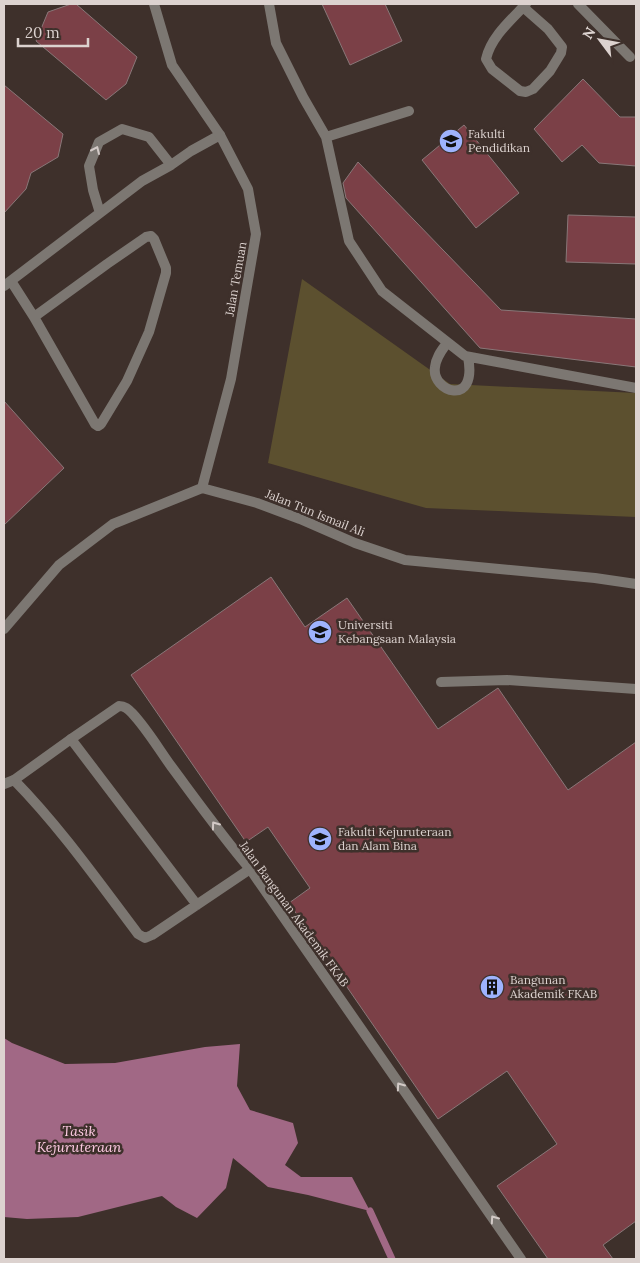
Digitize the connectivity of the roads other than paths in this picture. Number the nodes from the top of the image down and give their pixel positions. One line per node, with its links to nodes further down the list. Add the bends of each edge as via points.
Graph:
1 (154, 4): 7 (street, Jalan Temuan, via 172,65)
2 (269, 4): 8 (street, via 276,43)
3 (578, 4): 5 (street)
4 (524, 5): 4 (street, via 562,47 550,71 526,92 520,91 492,69 486,59 497,36)
5 (630, 57)
6 (409, 111): 8 (street)
7 (220, 135): 9 (street); 16 (street, Jalan Temuan, via 248,189 256,234 231,379)
8 (326, 137): 13 (street, via 349,240 382,291)
9 (171, 165): 10 (street, via 142,181); 10 (street, one-way to 9, via 89,166 99,142 122,130 149,137)
10 (100, 213): 11 (street)
11 (7, 283): 12 (street)
12 (34, 317): 12 (street, via 98,426 127,381 149,332 166,273 154,239 146,237)
13 (447, 342): 14 (street); 14 (street, via 435,366 435,375 444,387 451,390 464,388 470,375)
14 (468, 357): 15 (street)
15 (636, 388)
16 (202, 488): 17 (street, Jalan Tun Ismail Ali, via 266,506 355,544 405,560); 18 (street, via 113,524 59,565)
17 (636, 584)
18 (4, 629)
19 (441, 682): 20 (street, via 508,680)
20 (636, 689)
21 (71, 739): 22 (street, Jalan Bangunan Akademik FKAB); 24 (street, Jalan Bangunan Akademik FKAB, one-way to 21, via 147,730 125,706 119,706); 25 (street)
22 (14, 780): 23 (street, Jalan Bangunan Akademik FKAB); 25 (street, via 66,838 138,934 145,938 152,935)
23 (4, 784)
24 (250, 870): 25 (street); 26 (street, Jalan Bangunan Akademik FKAB, one-way to 24)
25 (197, 905)
26 (522, 1259)

